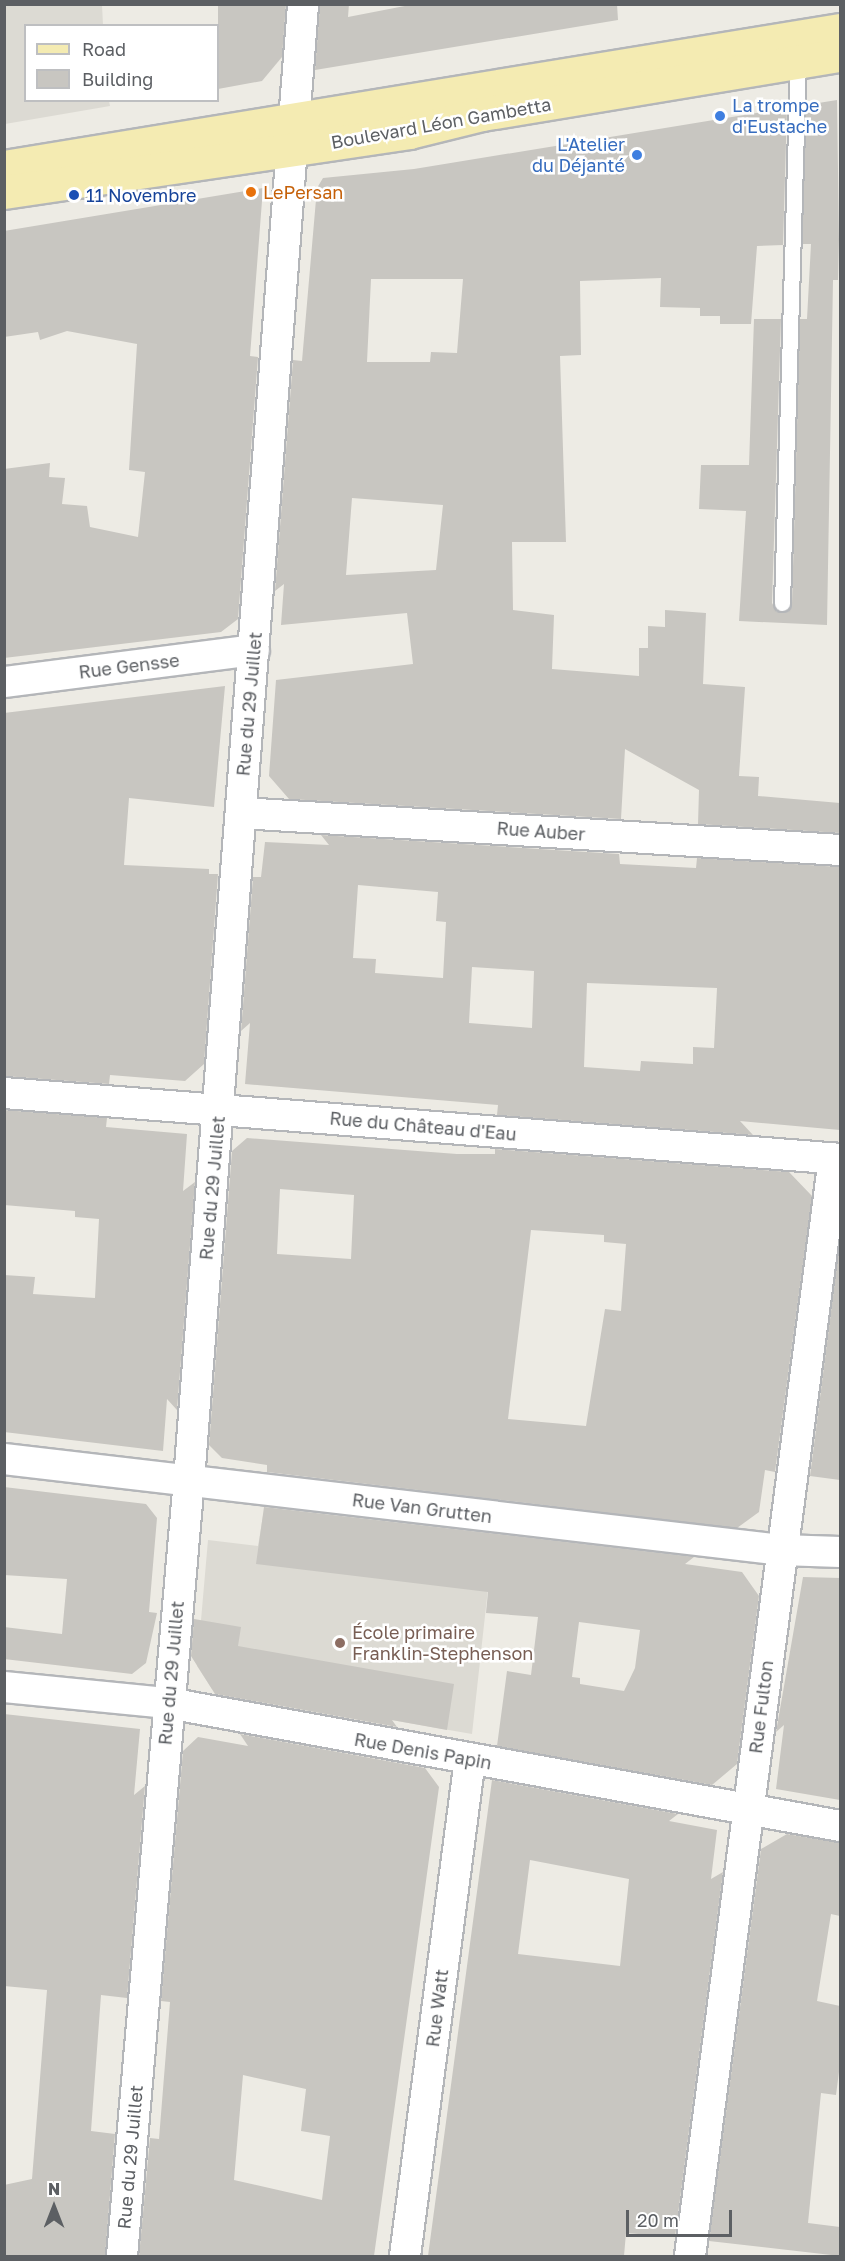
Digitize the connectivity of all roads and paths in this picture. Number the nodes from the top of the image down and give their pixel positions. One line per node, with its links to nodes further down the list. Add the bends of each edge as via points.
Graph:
1 (303, 4): 5 (street, Rue du 29 Juillet)
2 (840, 30): 5 (main road, Boulevard Léon Gambetta)
3 (840, 55): 4 (main road, Boulevard Léon Gambetta)
4 (798, 62): 5 (main road, Boulevard Léon Gambetta); 8 (lane)
5 (295, 134): 6 (main road, Boulevard Léon Gambetta); 7 (main road, Boulevard Léon Gambetta); 9 (street, Rue du 29 Juillet)
6 (4, 167)
7 (4, 192)
8 (783, 603)
9 (254, 650): 10 (street, Rue Gensse); 11 (street, Rue du 29 Juillet)
10 (4, 682)
11 (241, 813): 12 (street, Rue Auber); 14 (street, Rue du 29 Juillet)
12 (840, 850)
13 (4, 1093): 14 (street, Rue du Château d'Eau)
14 (219, 1109): 15 (street, Rue du Château d'Eau); 17 (street, Rue du 29 Juillet)
15 (837, 1159): 18 (street, Rue Fulton)
16 (4, 1459): 17 (street, Rue Van Grutten)
17 (189, 1480): 18 (street, Rue Van Grutten); 21 (street, Rue du 29 Juillet)
18 (781, 1550): 19 (street, Rue Van Grutten); 23 (street, Rue Fulton)
19 (840, 1552)
20 (4, 1687): 21 (street, Rue Denis Papin)
21 (168, 1703): 22 (street, Rue Denis Papin); 25 (street, Rue du 29 Juillet)
22 (470, 1759): 23 (street, Rue Denis Papin); 26 (street, Rue Watt)
23 (748, 1809): 24 (street, Rue Denis Papin); 27 (street, Rue Fulton)
24 (840, 1826)
25 (122, 2256)
26 (405, 2256)
27 (690, 2256)

